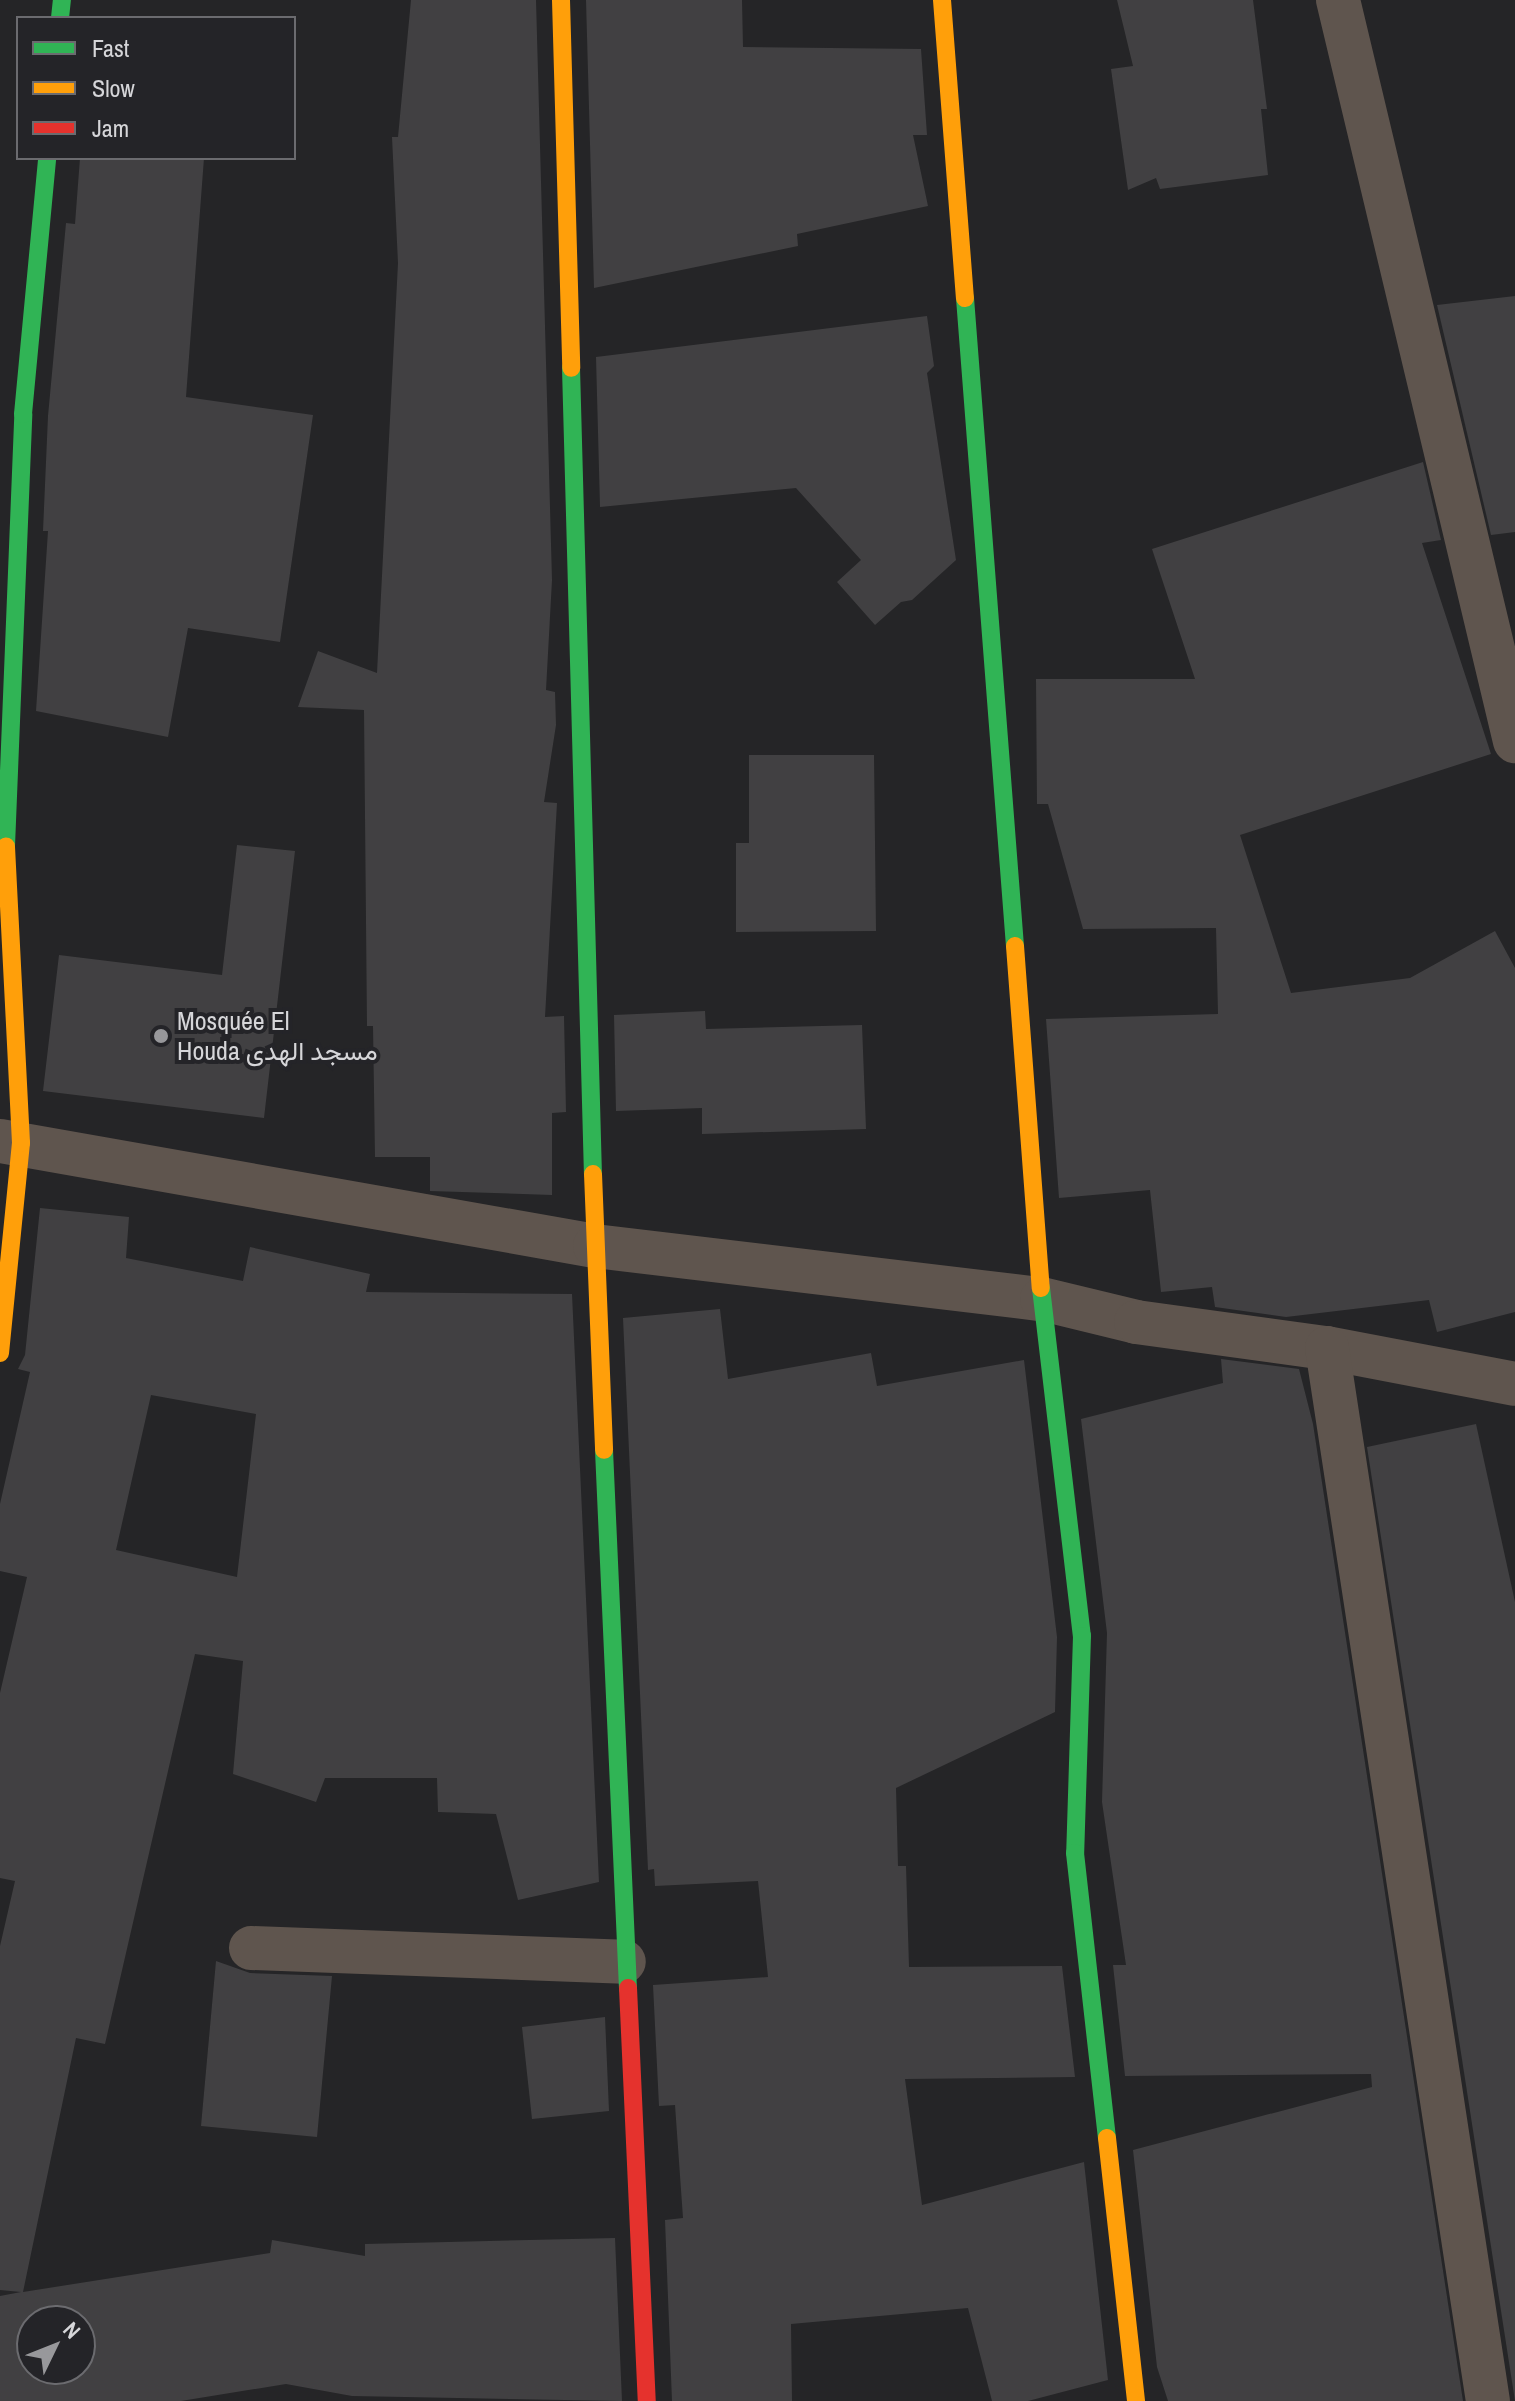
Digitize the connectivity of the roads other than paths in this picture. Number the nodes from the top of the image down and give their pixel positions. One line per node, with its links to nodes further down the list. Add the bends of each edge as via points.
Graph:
1 (561, 0): 8 (street)
2 (942, 0): 9 (street)
3 (1338, 0): 5 (street)
4 (47, 160): 6 (street, via 23,414)
5 (1515, 741)
6 (3, 836): 7 (street)
7 (11, 1142): 8 (street); 11 (street)
8 (595, 1246): 9 (street); 14 (street)
9 (1042, 1299): 10 (street, via 1136,1322); 16 (street, via 1082,1636 1075,1853)
10 (1327, 1348): 12 (street); 17 (street)
11 (0, 1353)
12 (1515, 1384)
13 (251, 1948): 14 (street)
14 (624, 1962): 15 (street)
15 (647, 2401)
16 (1136, 2401)
17 (1488, 2401)

